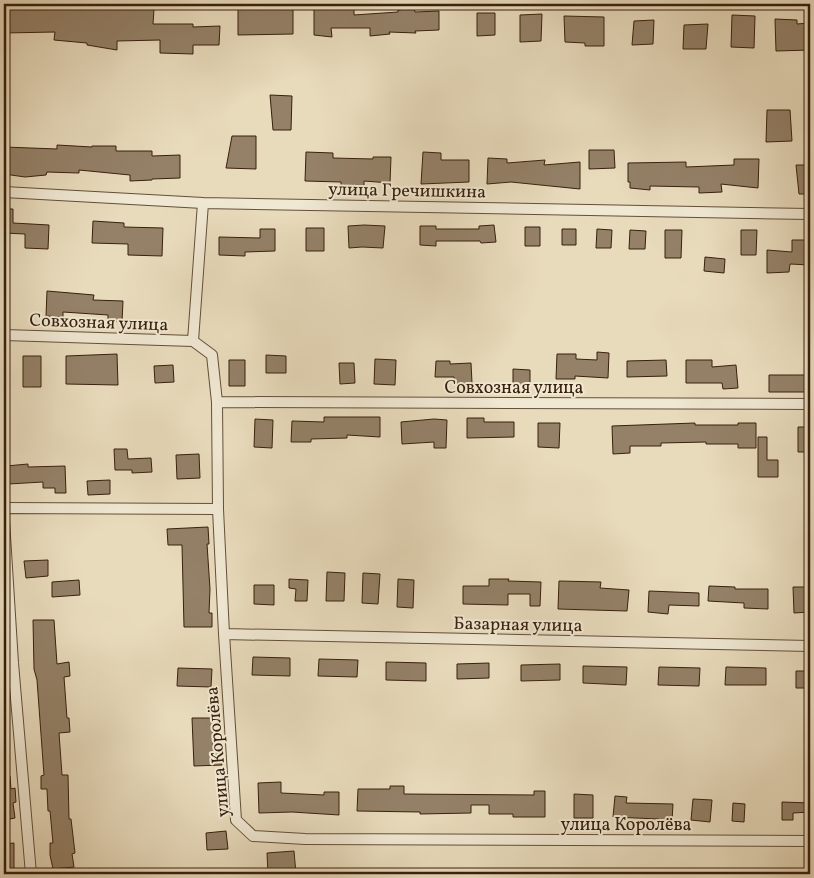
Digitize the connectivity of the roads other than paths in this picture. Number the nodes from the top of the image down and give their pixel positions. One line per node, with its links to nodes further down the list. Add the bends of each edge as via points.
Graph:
1 (4, 192): 2 (street, улица Гречишкина)
2 (203, 203): 3 (street, улица Гречишкина); 5 (street)
3 (810, 214)
4 (4, 335): 5 (street, Совхозная улица)
5 (193, 341): 6 (street, улица Королёва, via 212,355)
6 (217, 402): 7 (street, Совхозная улица); 9 (street, улица Королёва)
7 (810, 404)
8 (4, 508): 9 (street)
9 (218, 509): 11 (street, улица Королёва)
10 (4, 520): 13 (street)
11 (224, 634): 12 (street, Базарная улица); 14 (street, улица Королёва, via 236,820 253,836 305,839)
12 (810, 646)
13 (8, 663): 15 (street)
14 (810, 841)
15 (31, 874)

